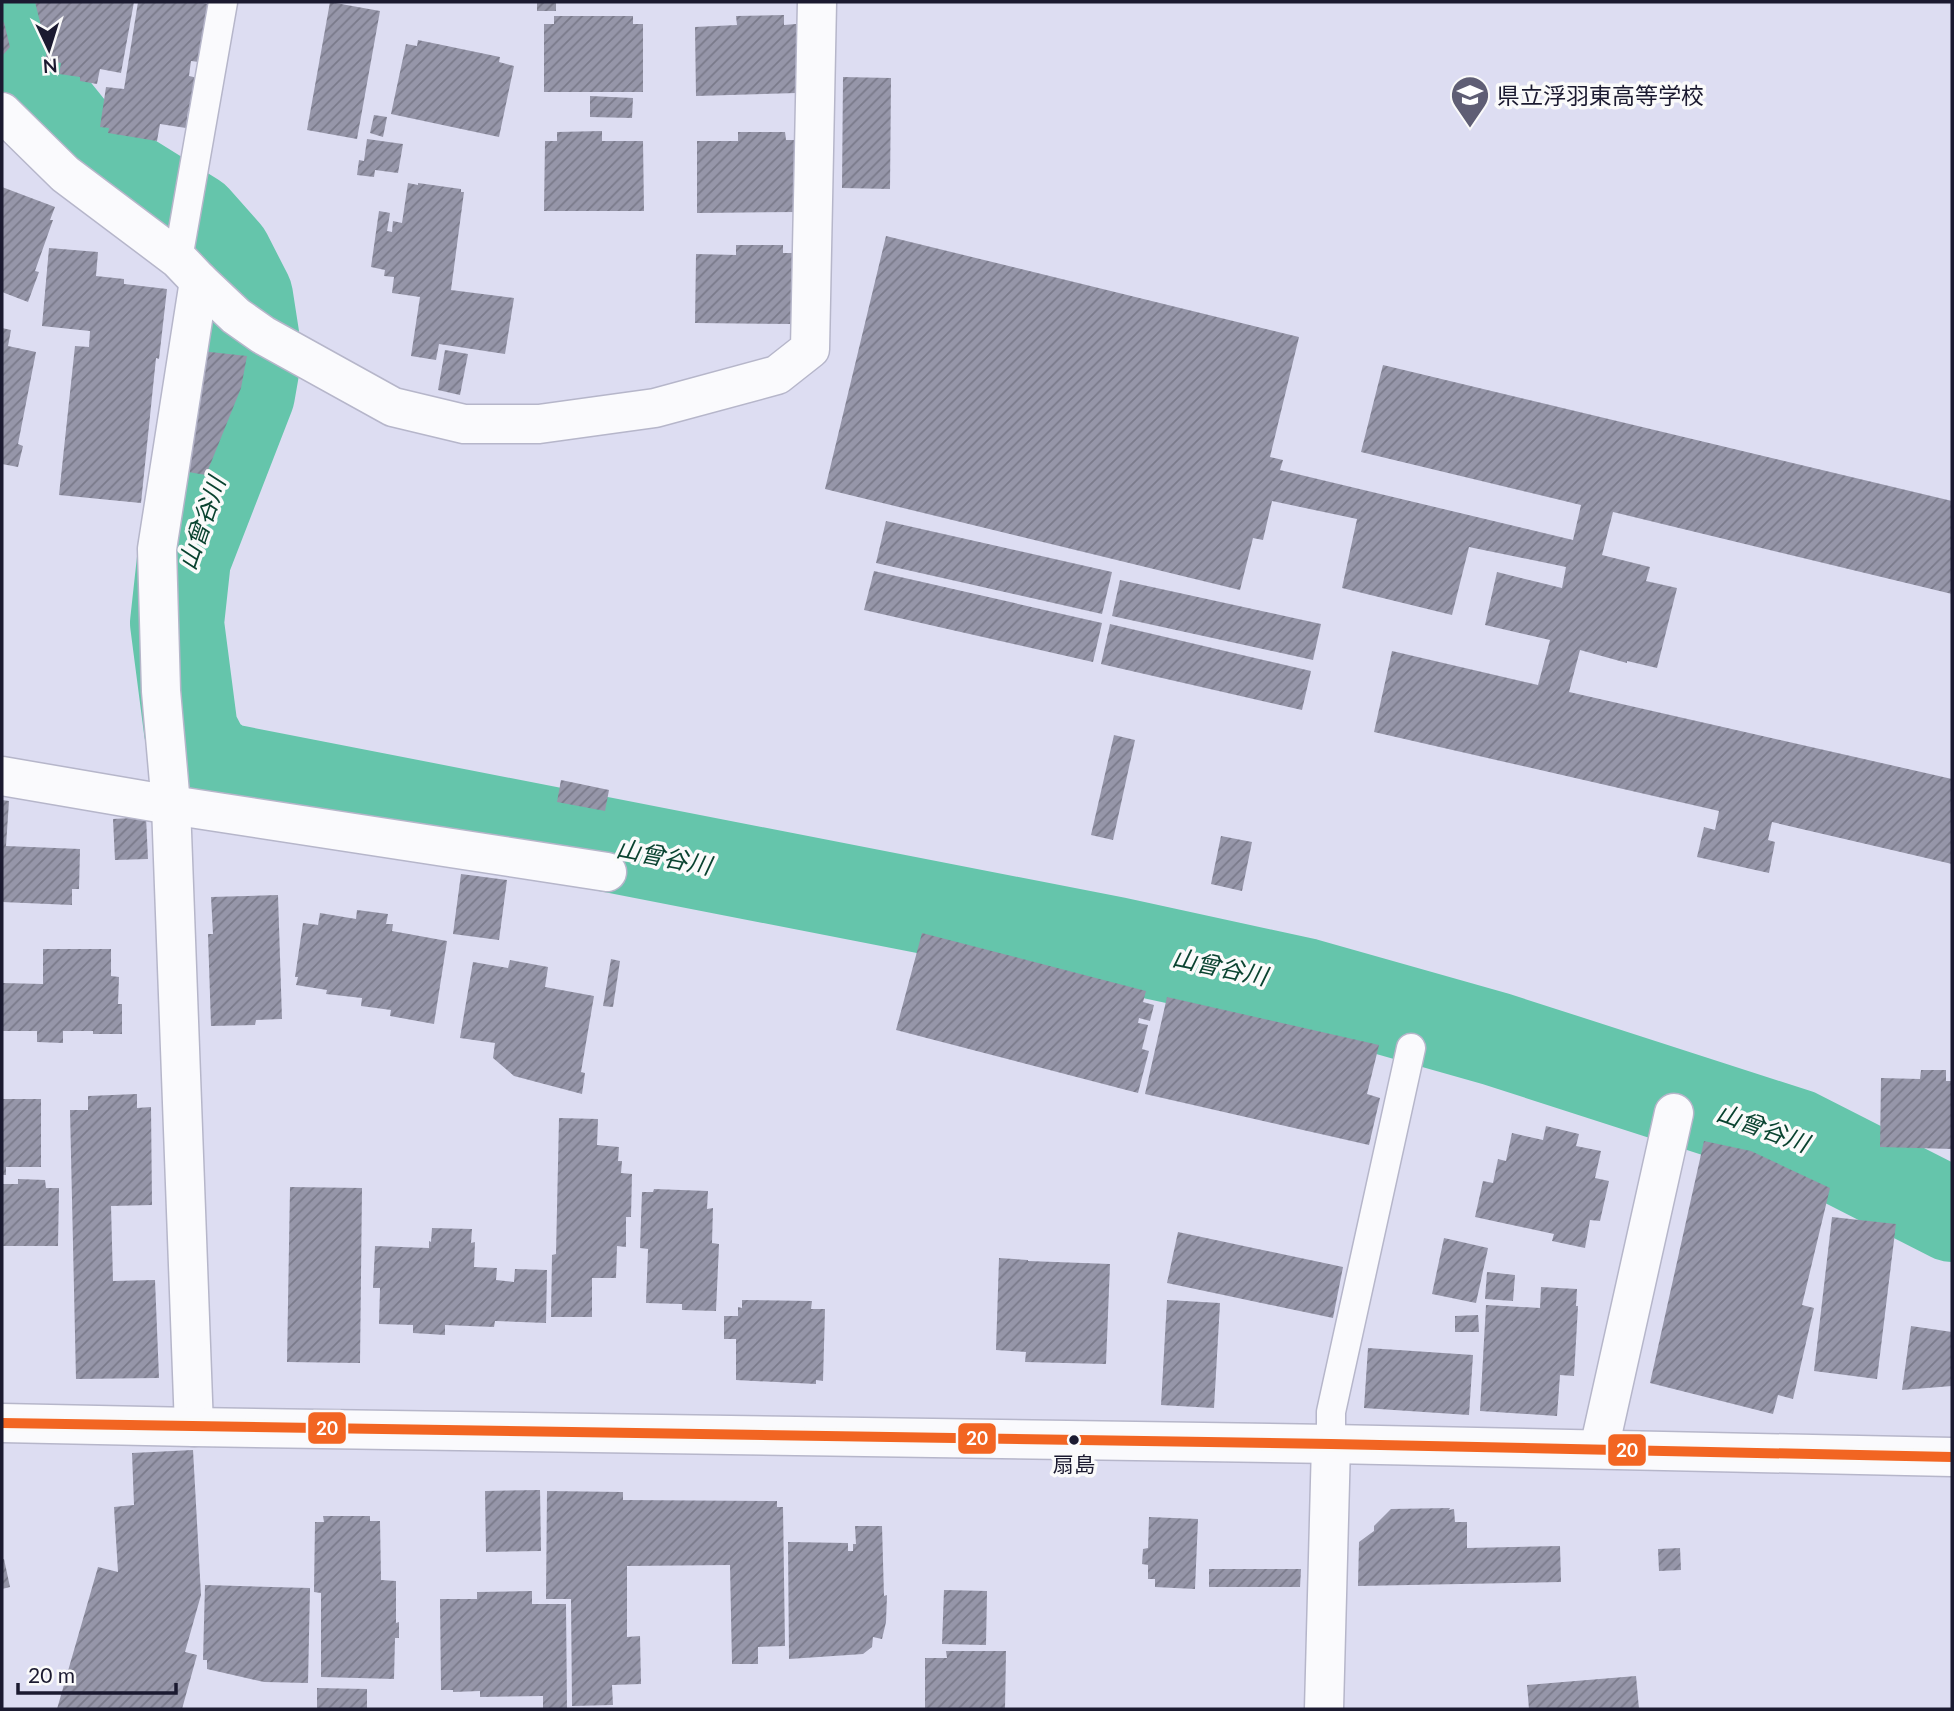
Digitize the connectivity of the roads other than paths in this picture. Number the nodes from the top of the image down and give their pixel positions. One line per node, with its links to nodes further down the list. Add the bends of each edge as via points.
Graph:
1 (223, 2): 4 (lane, via 188,202)
2 (817, 2): 4 (main road, via 810,349 777,376 655,408 539,424 464,424 393,407 250,326)
3 (2, 112): 4 (main road, via 65,174)
4 (187, 257): 6 (main road, via 157,549 161,691)
5 (2, 776): 6 (main road)
6 (171, 805): 7 (main road); 11 (main road)
7 (607, 872)
8 (1410, 1048): 12 (lane, via 1331,1412)
9 (1674, 1113): 13 (main road)
10 (2, 1423): 11 (main road)
11 (194, 1427): 12 (main road)
12 (1331, 1444): 13 (main road); 15 (main road)
13 (1599, 1449): 14 (main road)
14 (1952, 1457)
15 (1324, 1709)

